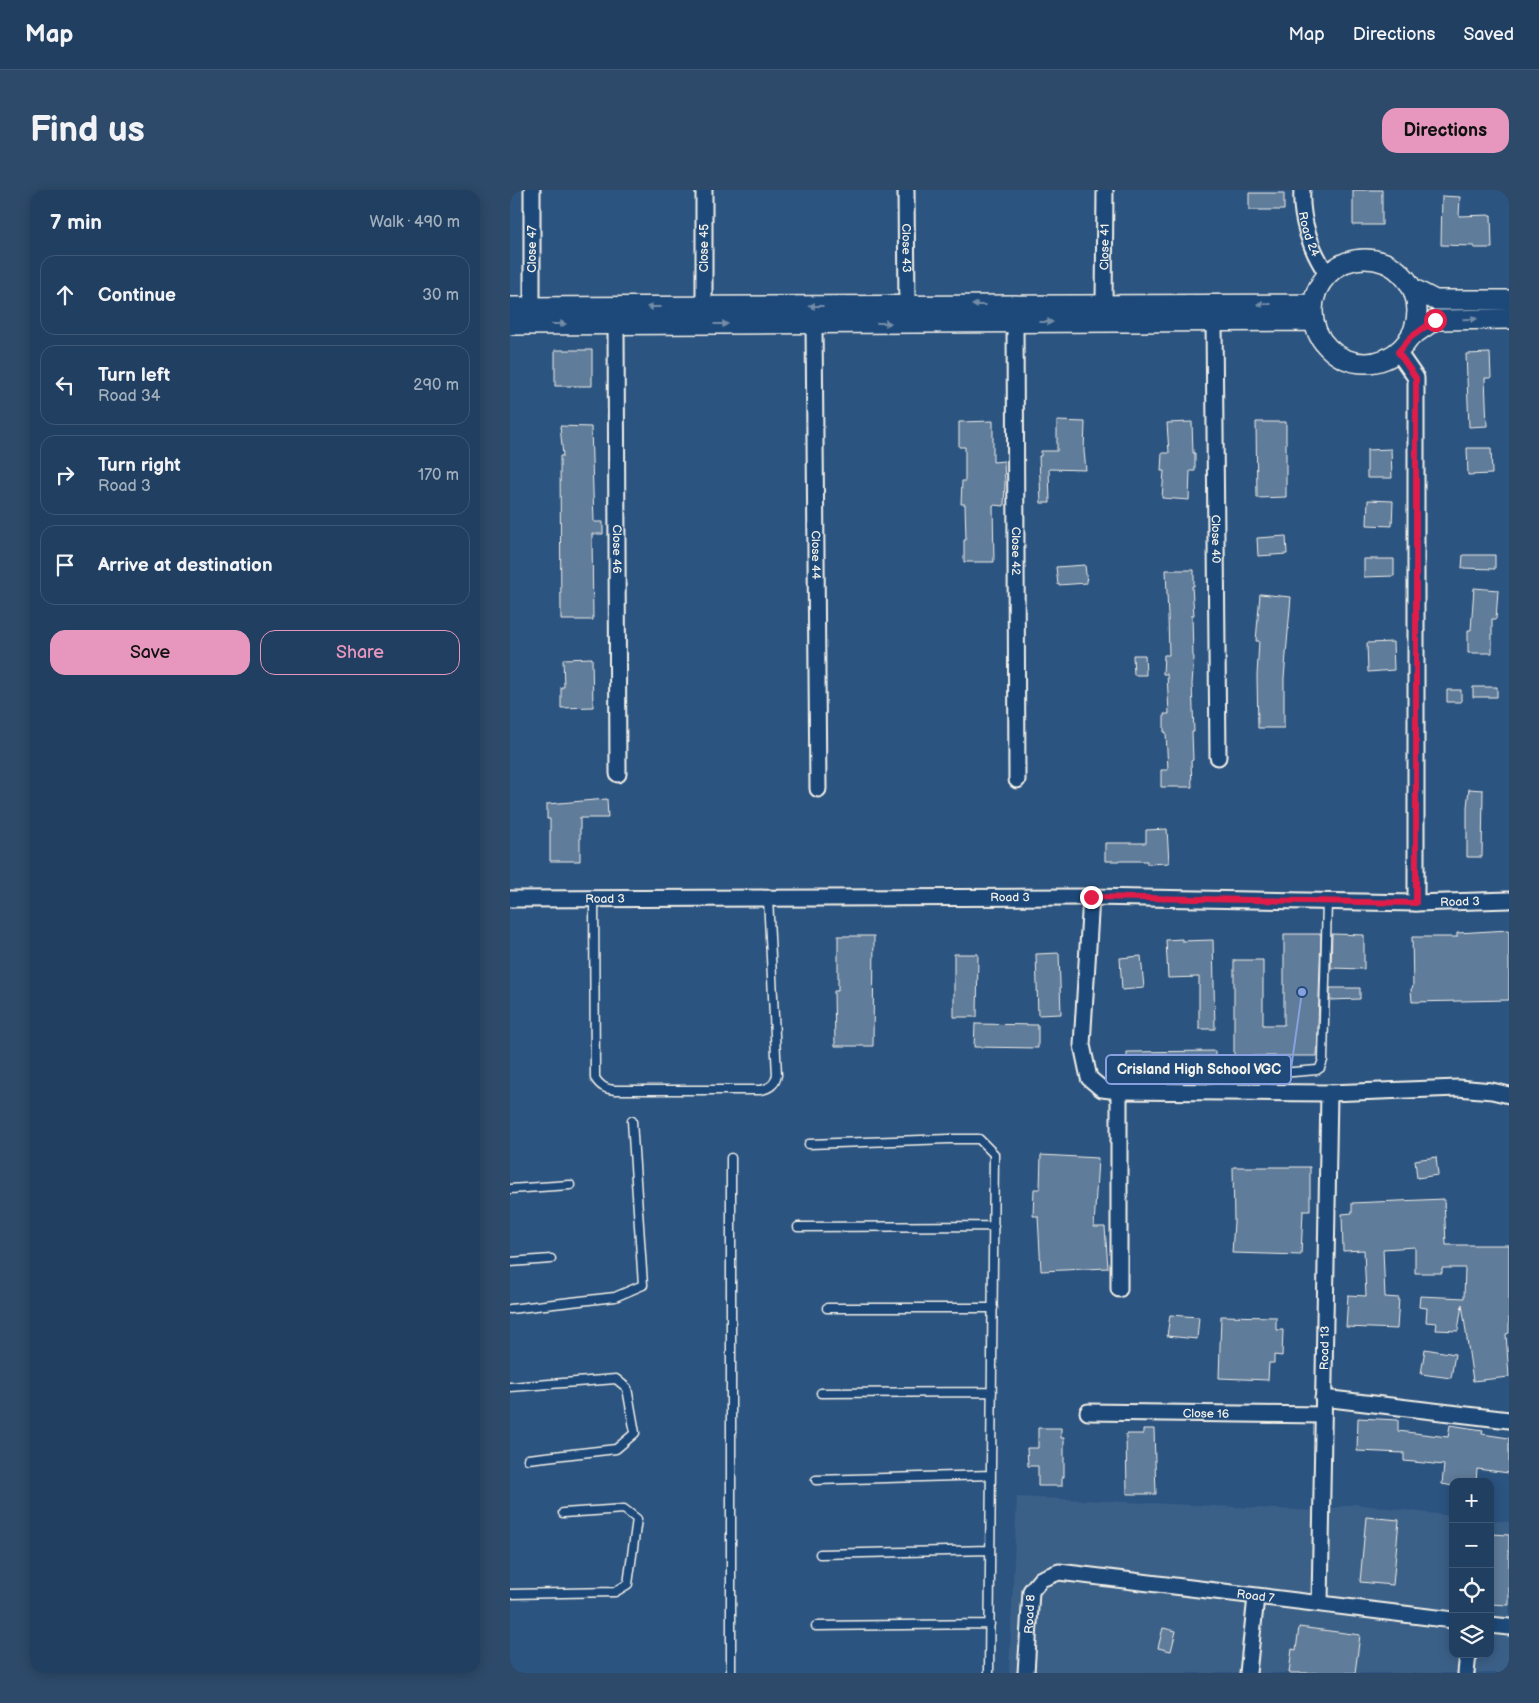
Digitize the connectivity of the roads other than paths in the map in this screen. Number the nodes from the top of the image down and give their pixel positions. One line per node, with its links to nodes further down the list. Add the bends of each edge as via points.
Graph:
1 (532, 190): 13 (street, Close 47)
2 (704, 190): 10 (street, Close 45)
3 (906, 190): 11 (street, Close 43)
4 (1105, 190): 9 (street, Close 41)
5 (1302, 190): 6 (street, Road 24, via 1308,238)
6 (1327, 274): 7 (street, via 1340,264 1356,259 1373,259 1396,269); 14 (street, via 1317,288)
7 (1412, 288): 8 (street, via 1435,300); 22 (street, via 1417,304 1416,322)
8 (1509, 300)
9 (1104, 305): 11 (street, one-way to 11); 14 (street, one-way to 9)
10 (704, 306): 13 (street, one-way to 13); 15 (street, one-way to 10)
11 (906, 306): 15 (street)
12 (510, 307): 13 (street)
13 (532, 307)
14 (1313, 312): 17 (street); 22 (street, via 1320,337 1331,351 1347,360 1364,363 1382,360)
15 (851, 315): 18 (street, one-way to 18); 19 (street)
16 (1509, 319): 22 (street, one-way to 16, via 1435,320)
17 (1214, 321): 18 (street, one-way to 17); 23 (street, Close 40)
18 (1015, 322): 25 (street, Close 42)
19 (814, 323): 20 (street, one-way to 19); 26 (street, Close 44)
20 (616, 324): 21 (street, one-way to 20); 24 (street, Close 46)
21 (510, 325)
22 (1404, 345): 33 (street, via 1416,378)
23 (1218, 756)
24 (618, 774)
25 (1017, 780)
26 (818, 789)
27 (1091, 897): 28 (street, Road 3); 32 (street, Road 3); 35 (street, via 1082,1045 1089,1078 1102,1089)
28 (768, 898): 29 (street, Road 3); 29 (lane, via 777,1076 772,1085 760,1090 615,1090 598,1084 595,1078)
29 (594, 899): 30 (street, Road 3)
30 (510, 900)
31 (1509, 900): 33 (street, Road 3)
32 (1327, 901): 33 (street, Road 3); 34 (lane, via 1322,1064 1317,1070)
33 (1416, 903)
34 (1281, 1073)
35 (1119, 1092): 36 (street); 47 (street)
36 (1329, 1093): 37 (street, via 1458,1088); 54 (street, Road 13)
37 (1509, 1095)
38 (632, 1121): 50 (lane, via 643,1285 615,1297)
39 (809, 1144): 44 (lane, via 979,1139 994,1154)
40 (731, 1158): 74 (lane)
41 (570, 1185): 42 (lane)
42 (510, 1189)
43 (798, 1226): 44 (lane)
44 (994, 1226): 49 (lane)
45 (551, 1259): 46 (lane)
46 (510, 1262)
47 (1119, 1289)
48 (827, 1308): 49 (lane)
49 (993, 1308): 52 (lane)
50 (510, 1309)
51 (510, 1387): 58 (lane, via 616,1379 627,1388 634,1432 616,1449)
52 (992, 1392): 53 (lane); 59 (lane)
53 (821, 1393)
54 (1323, 1398): 56 (street, Road 13); 57 (street)
55 (1088, 1412): 56 (street, Close 16)
56 (1323, 1415): 67 (street, Road 13)
57 (1509, 1420)
58 (528, 1459)
59 (991, 1475): 60 (lane); 62 (lane)
60 (816, 1480)
61 (563, 1513): 65 (lane, via 624,1509 637,1519 628,1584 615,1592)
62 (990, 1550): 63 (lane); 69 (lane)
63 (820, 1554)
64 (1059, 1572): 66 (street, Road 7); 76 (street, Road 8, via 1041,1579 1031,1591)
65 (510, 1594)
66 (1256, 1596): 67 (street, Road 7); 77 (street)
67 (1320, 1603): 68 (street, Road 7)
68 (1449, 1619)
69 (990, 1624): 71 (lane); 75 (lane)
70 (1494, 1625): 72 (street)
71 (816, 1626)
72 (1509, 1627)
73 (1468, 1658): 78 (street)
74 (731, 1673)
75 (989, 1673)
76 (1026, 1673)
77 (1248, 1673)
78 (1466, 1673)

